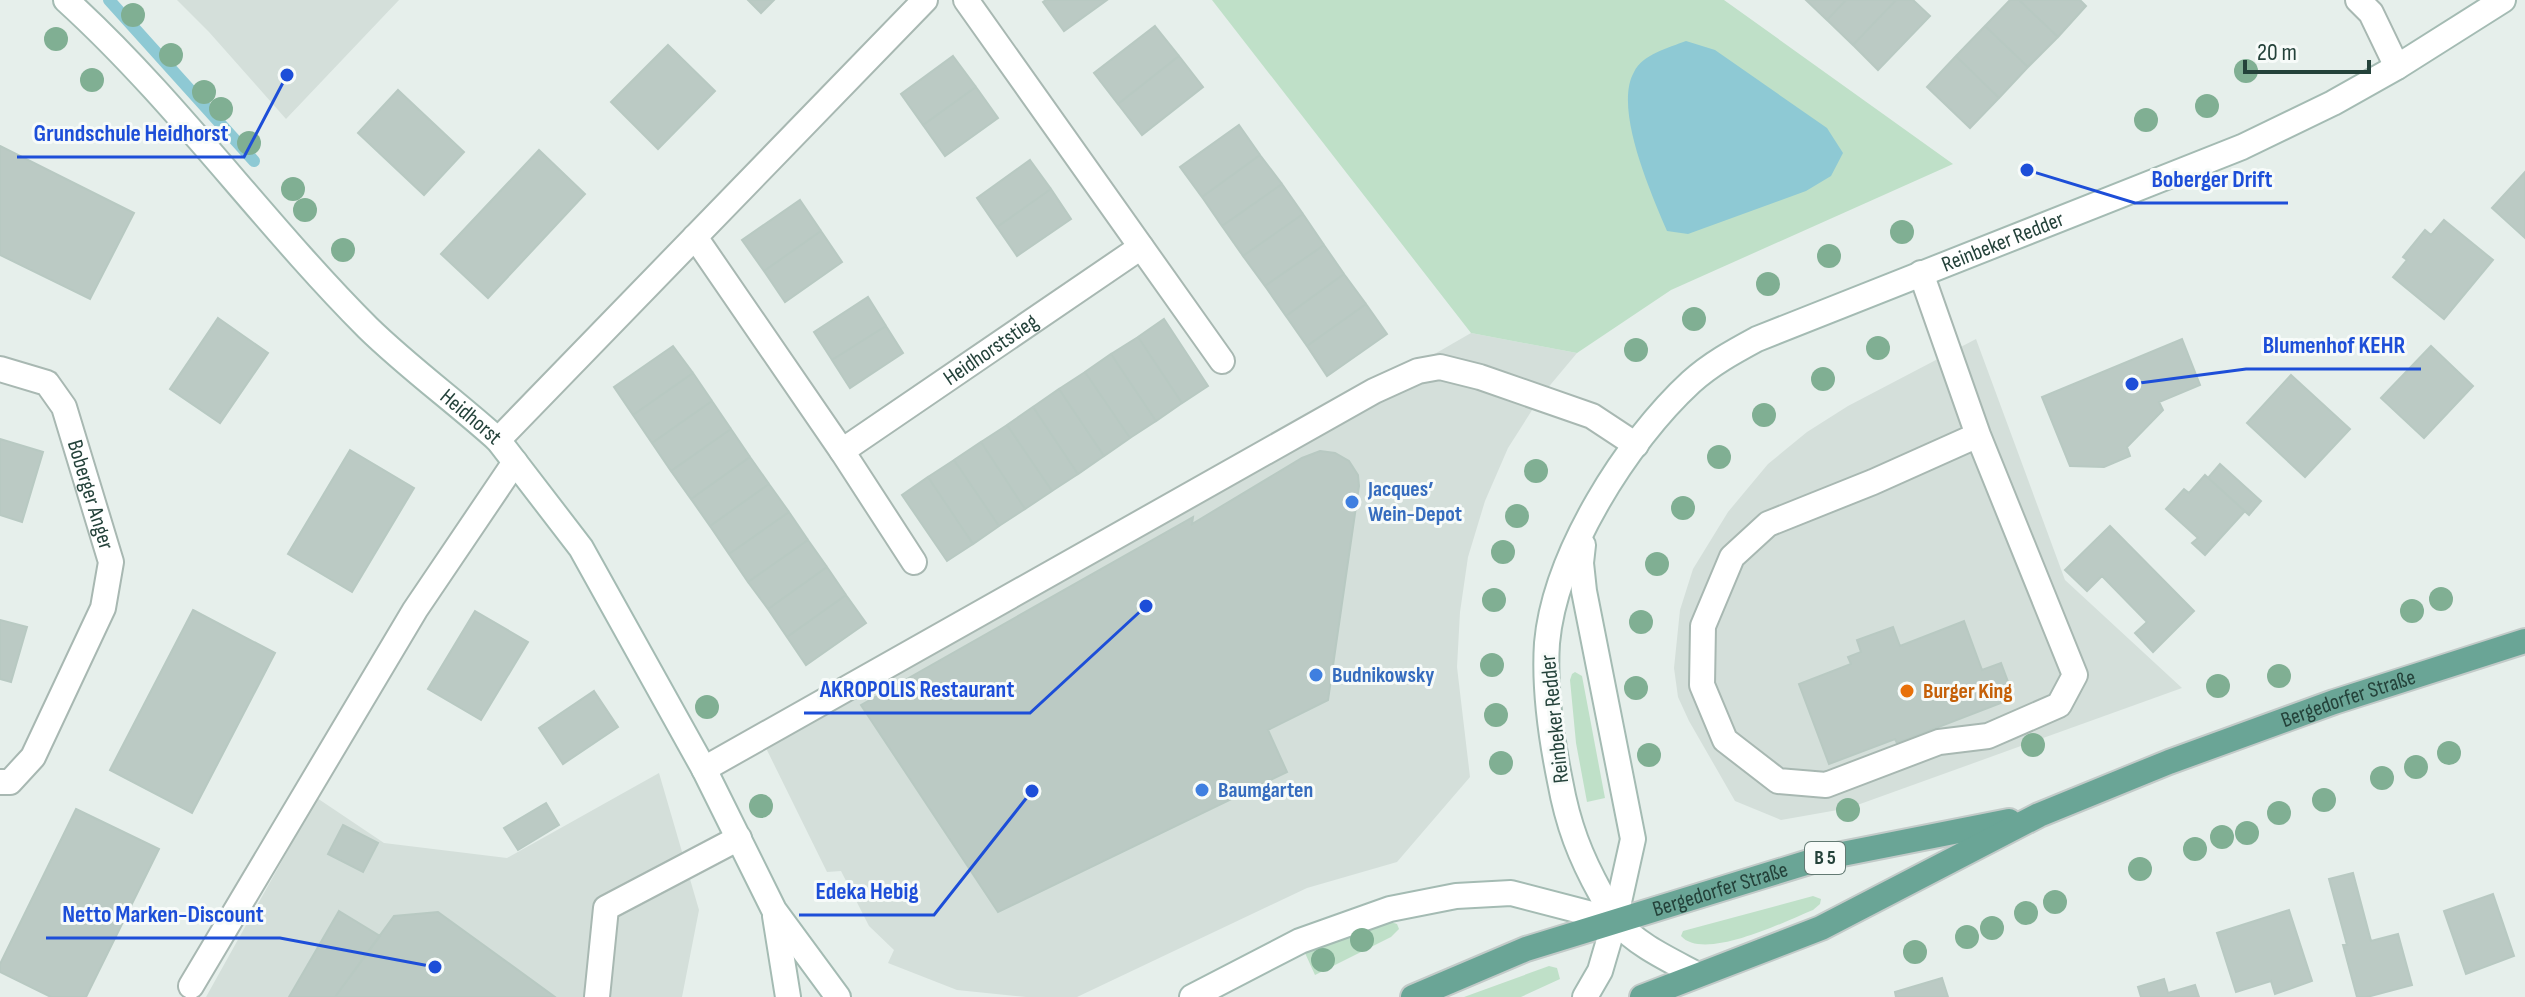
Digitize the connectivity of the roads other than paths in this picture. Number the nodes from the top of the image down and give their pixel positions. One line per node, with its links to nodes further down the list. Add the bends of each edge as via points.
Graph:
1 (66, 0): 13 (street, Heidhorst, via 105,35 368,328)
2 (925, 0): 7 (street)
3 (966, 0): 8 (street)
4 (2358, 0): 6 (street, via 2371,13)
5 (2503, 0): 6 (street, Reinbeker Redder)
6 (2397, 67): 9 (street, Reinbeker Redder, via 2242,147)
7 (695, 237): 13 (street); 15 (street)
8 (1141, 247): 10 (street); 15 (street, Heidhorststieg)
9 (1921, 273): 12 (street); 14 (street, Reinbeker Redder, via 1722,358 1668,405)
10 (1222, 361)
11 (0, 369): 21 (street, Boberger Anger, via 47,383 64,407 111,562 103,608 33,757)
12 (1978, 435): 12 (street, via 1768,524 1732,557 1703,626 1702,685 1725,740 1778,781 1826,785 1939,742 1988,736 2059,705 2075,675)
13 (498, 440): 16 (street, Heidhorst)
14 (1636, 445): 17 (street, Reinbeker Redder); 20 (street, via 1592,416 1494,382 1440,367 1418,371)
15 (842, 451): 18 (street)
16 (515, 462): 20 (street, Heidhorst, via 581,548); 27 (street, via 415,610)
17 (1591, 516): 25 (street, Reinbeker Redder, via 1582,552 1584,591 1633,839); 25 (street, Reinbeker Redder, via 1553,607 1547,672 1555,755 1569,821 1581,858)
18 (914, 562)
19 (2525, 641): 22 (main road, Bergedorfer Straße / B 5, via 2334,702)
20 (704, 769): 23 (street, Heidhorst)
21 (3, 788)
22 (2039, 815): 25 (main road, Bergedorfer Straße / B 5, via 1822,858); 26 (main road, Bergedorfer Straße / B 5, via 1821,928)
23 (739, 838): 24 (street, Heidhorst); 28 (street, via 606,908)
24 (774, 910): 29 (street, Heidhorst); 30 (street, Heidhorst)
25 (1615, 920): 26 (street, Reinbeker Redder, via 1645,946); 31 (street, via 1511,893 1443,898 1390,909 1300,941); 32 (main road, Bergedorfer Straße / B 5, via 1526,949); 33 (street, Reinbeker Redder, via 1600,971)
26 (1696, 974): 34 (main road, Bergedorfer Straße / B 5)
27 (191, 986)
28 (597, 997)
29 (788, 997)
30 (838, 997)
31 (1192, 997)
32 (1413, 997)
33 (1585, 997)
34 (1642, 997)

